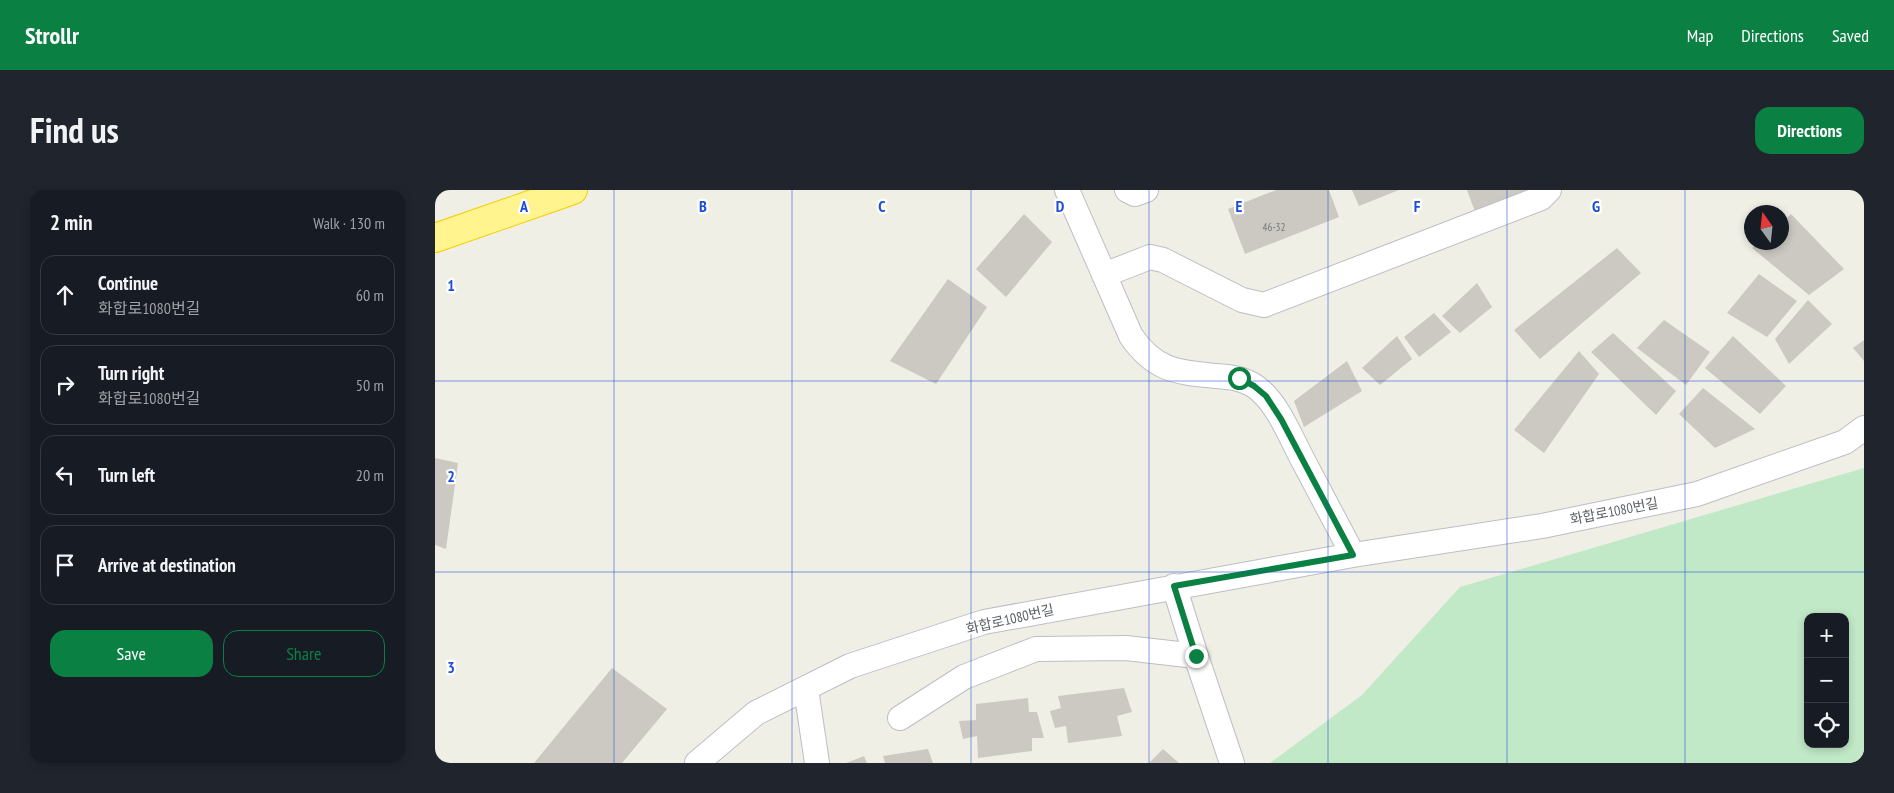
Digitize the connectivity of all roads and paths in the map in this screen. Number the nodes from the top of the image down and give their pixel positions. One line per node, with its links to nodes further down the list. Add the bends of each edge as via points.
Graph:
1 (573, 190): 6 (highway)
2 (1067, 190): 7 (street)
3 (1127, 190): 4 (street, via 1135,194)
4 (1145, 190)
5 (1549, 190): 7 (street, via 1541,198 1264,305 1242,300 1163,260 1150,258)
6 (435, 238)
7 (1104, 275): 9 (street, via 1131,336 1150,359 1168,368 1190,373 1239,378 1266,396)
8 (1864, 428): 9 (street, 화합로1080번길, via 1845,442 1697,494 1541,526)
9 (1353, 555): 10 (street, 화합로1080번길)
10 (1174, 586): 11 (street); 12 (street, 화합로1080번길, via 984,622 850,666)
11 (1196, 656): 13 (street, via 1126,648 1036,649 964,677); 16 (street)
12 (805, 689): 14 (street, 화합로1080번길, via 756,713); 15 (street)
13 (899, 718)
14 (697, 763)
15 (817, 763)
16 (1232, 763)

